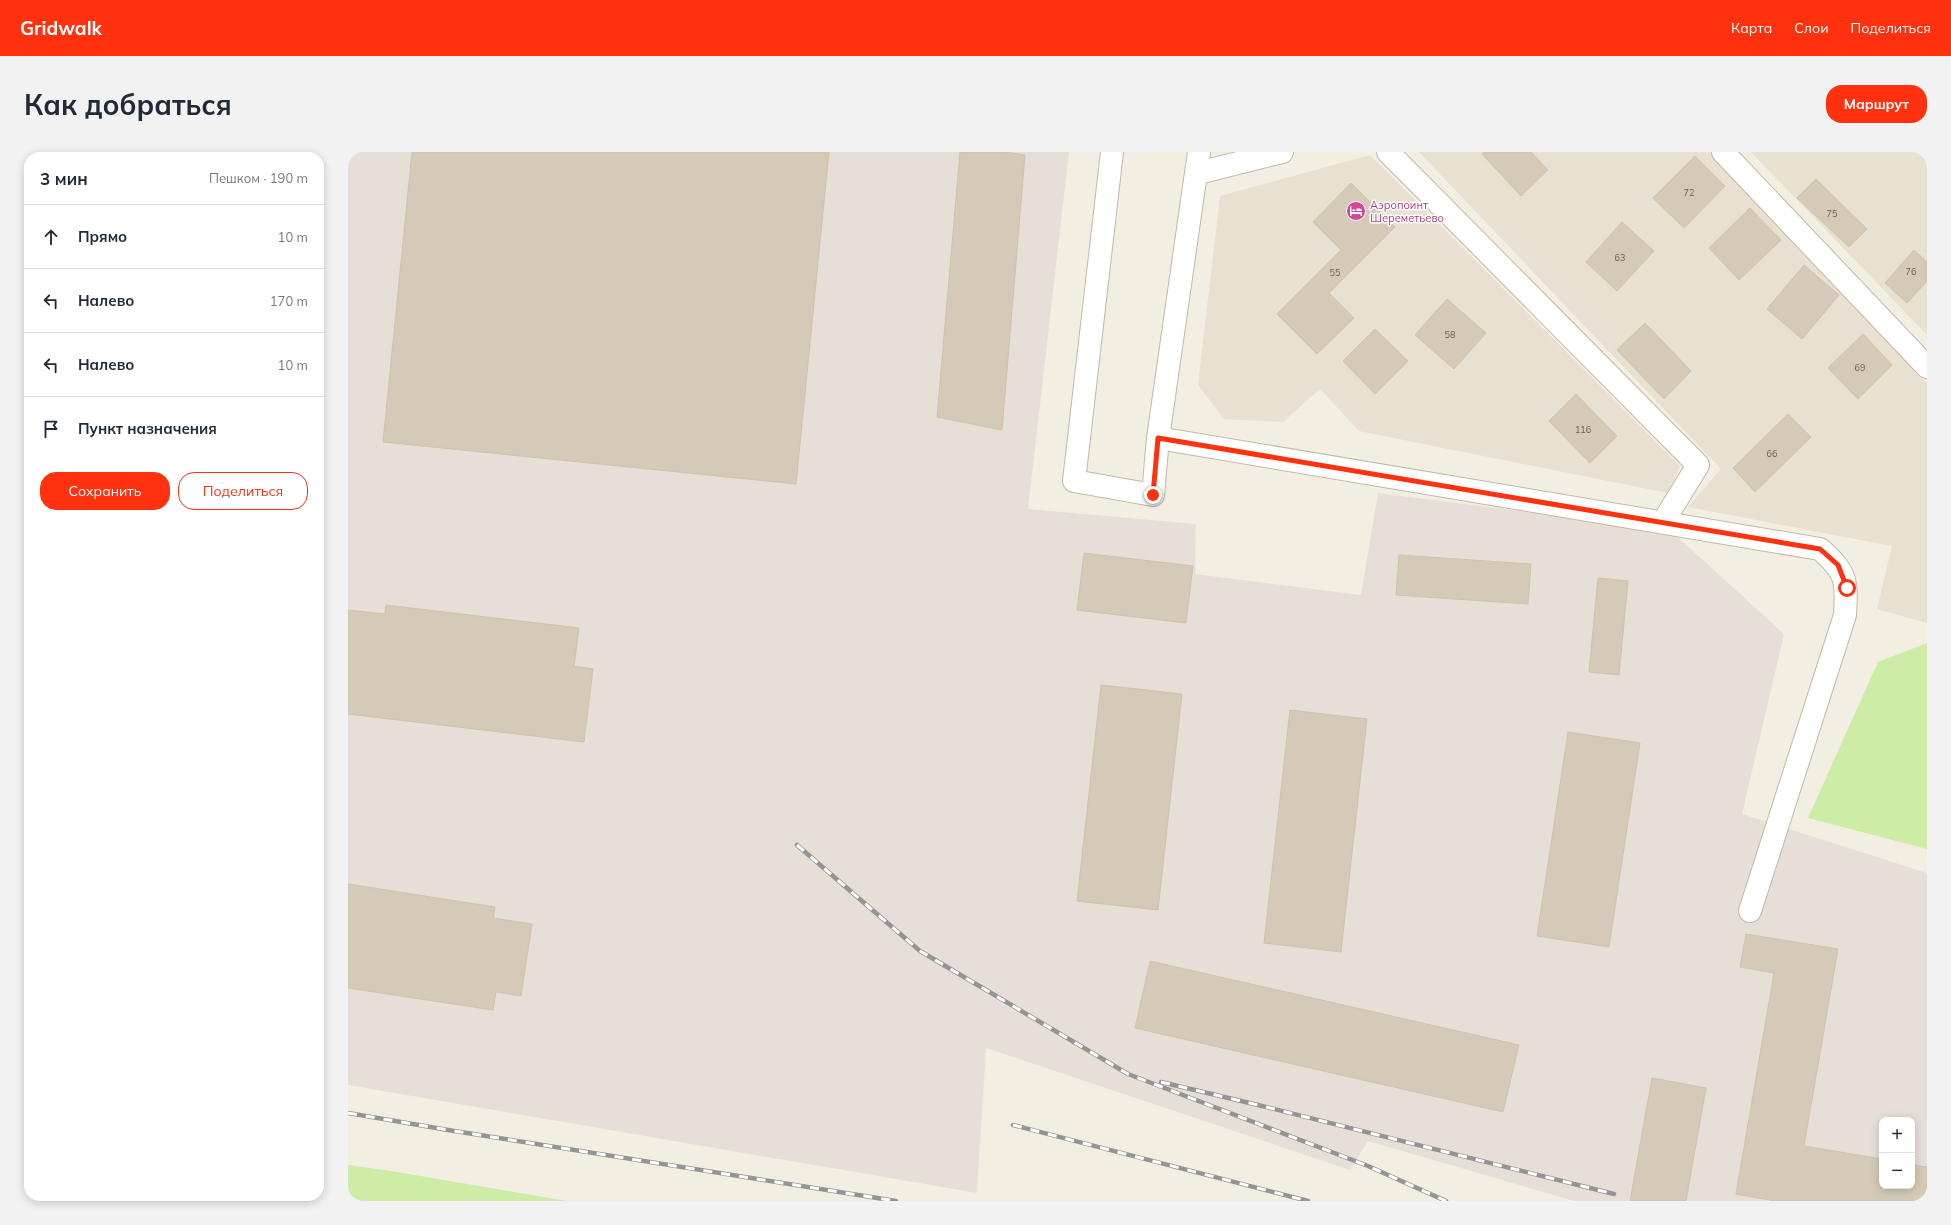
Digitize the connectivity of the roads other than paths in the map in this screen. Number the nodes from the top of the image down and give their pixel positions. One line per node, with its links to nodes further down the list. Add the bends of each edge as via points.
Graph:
1 (1112, 152): 7 (street, via 1074,481 1153,495)
2 (1282, 152): 5 (street)
3 (1388, 152): 8 (street, via 1698,465)
4 (1723, 152): 6 (street)
5 (1199, 162): 7 (street)
6 (1927, 367)
7 (1158, 438): 8 (street)
8 (1663, 522): 9 (street, via 1820,549 1838,565 1847,588 1845,615)
9 (1750, 911)

